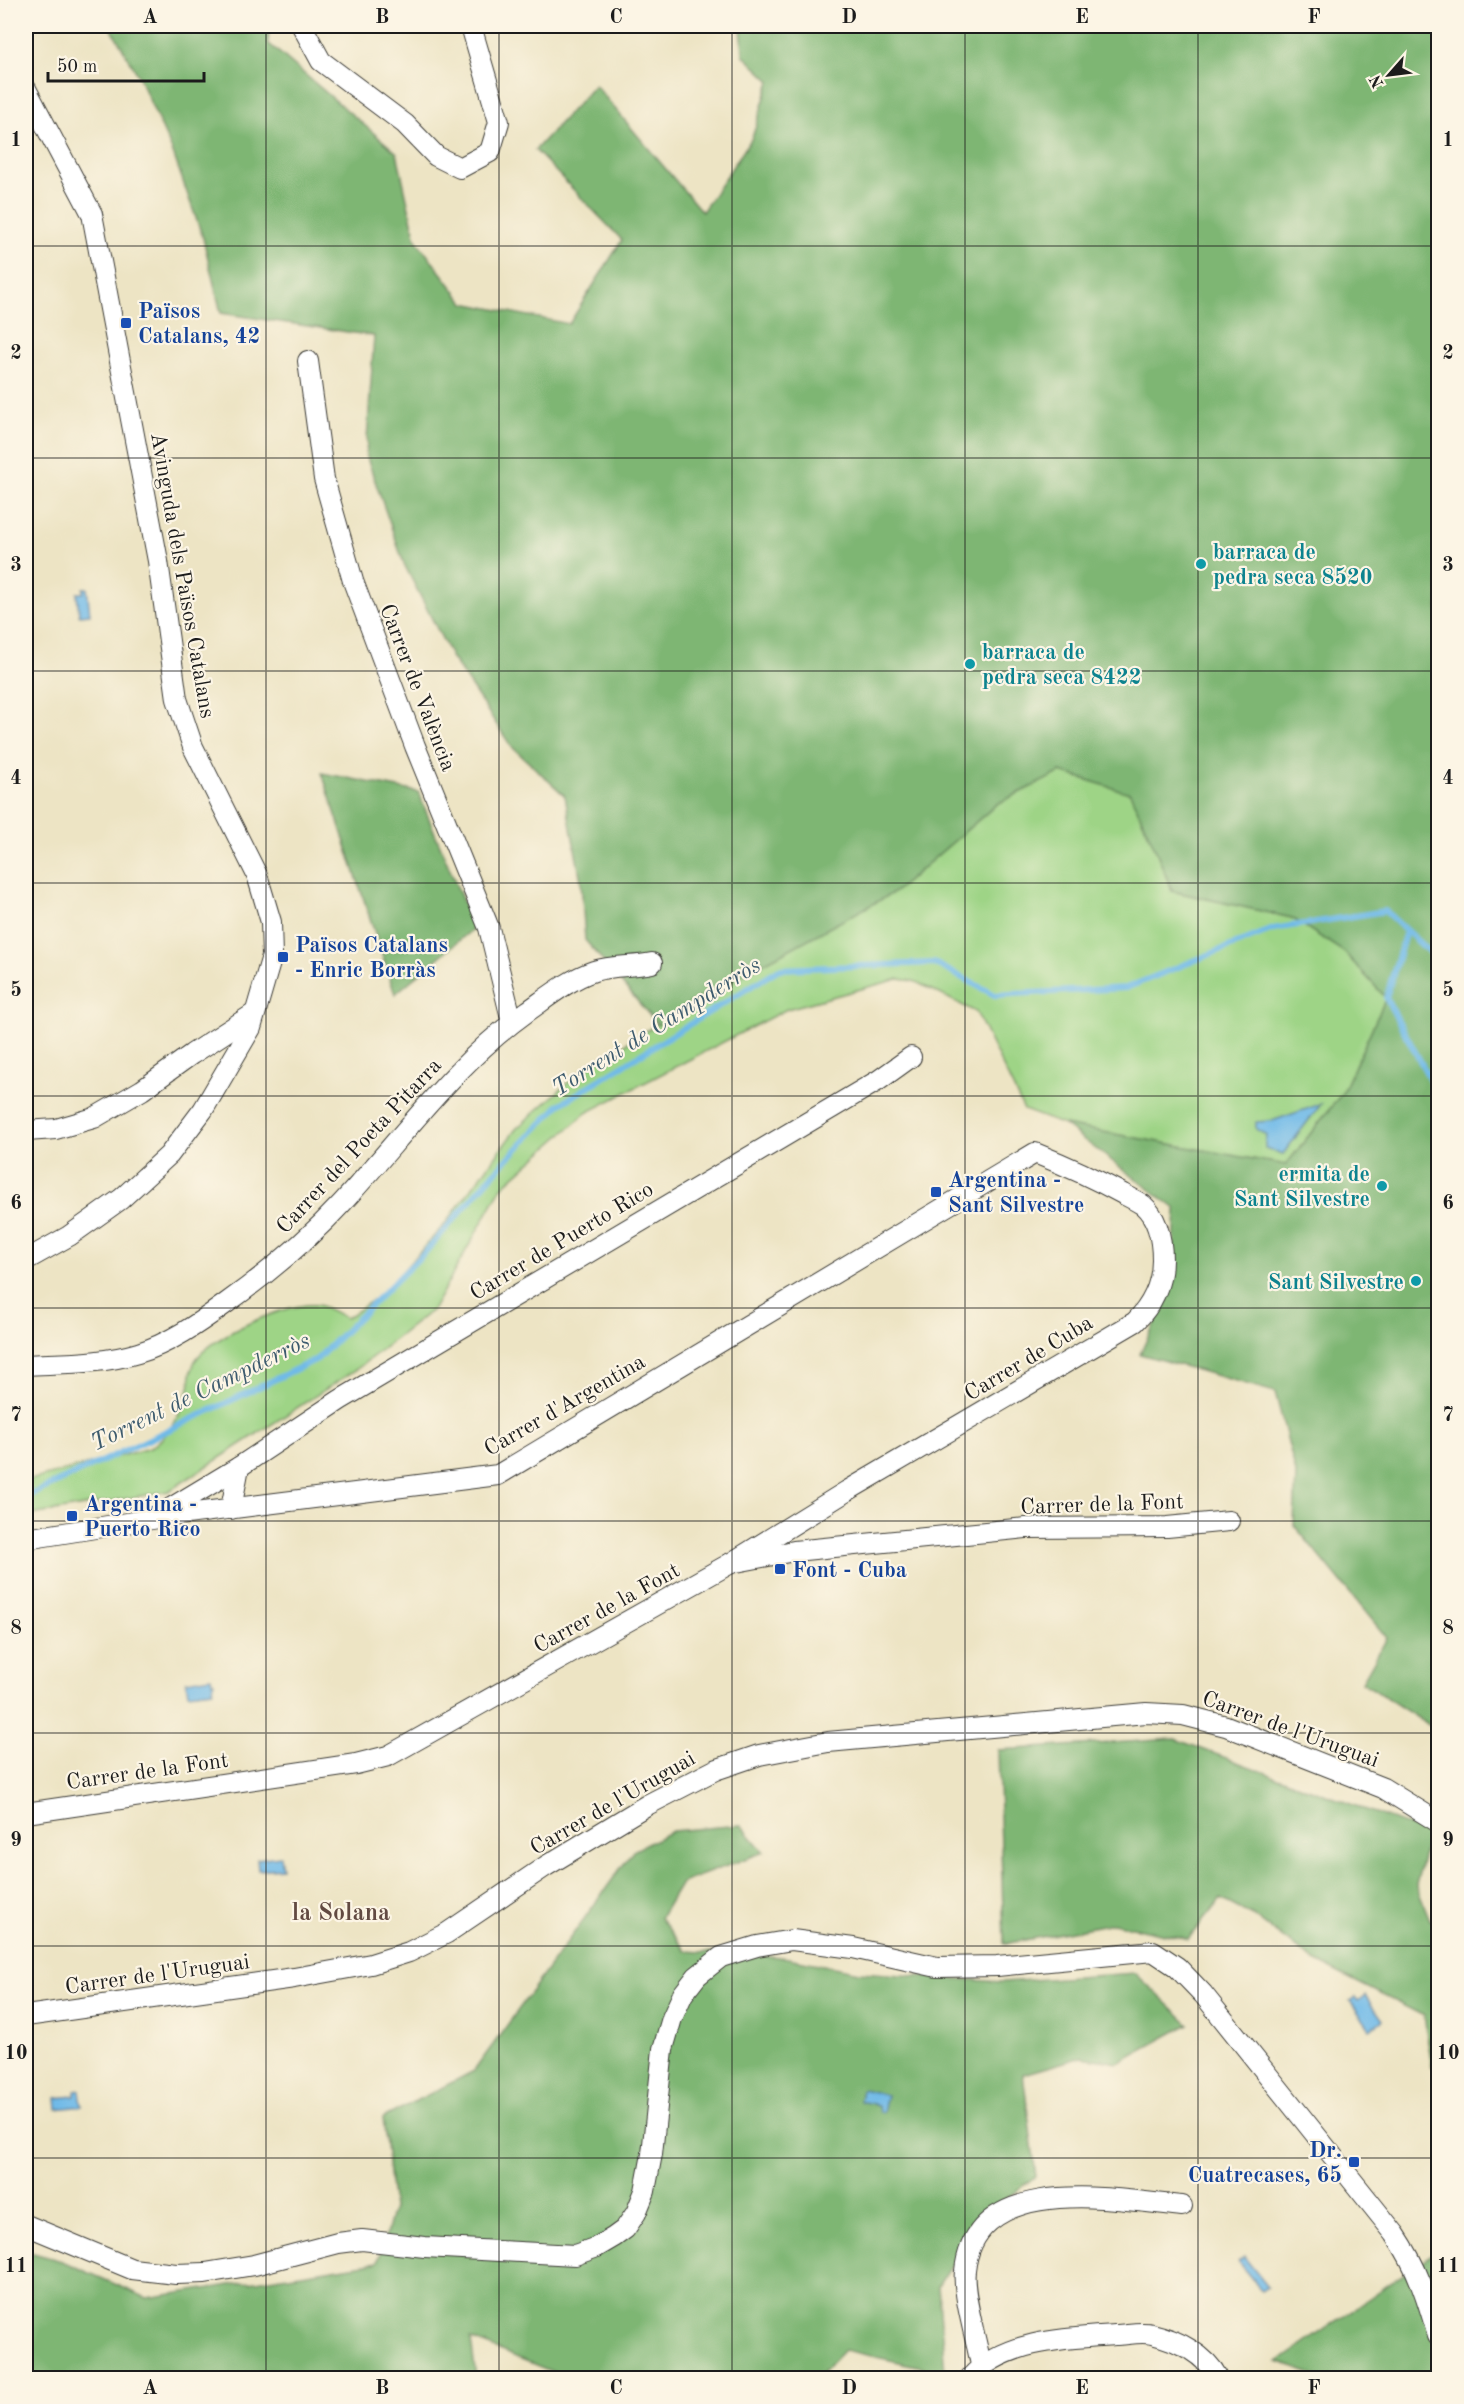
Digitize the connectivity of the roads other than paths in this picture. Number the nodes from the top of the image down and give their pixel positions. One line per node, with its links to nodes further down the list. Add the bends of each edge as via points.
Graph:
1 (302, 26): 2 (street, via 321,61 405,124 436,156 460,168 490,152 499,122)
2 (471, 26)
3 (26, 89): 6 (street, Avinguda dels Països Catalans, via 92,214 158,561 177,699 193,747 257,875 271,922 272,956)
4 (308, 361): 7 (street, Carrer de València, via 324,479 353,582 489,928)
5 (652, 963): 7 (street, Carrer del Poeta Pitarra, via 595,970)
6 (255, 1013): 9 (street, via 94,1118 56,1129); 11 (street, Avinguda dels Països Catalans, via 251,1028 203,1110 169,1155 121,1199 69,1236)
7 (512, 1022): 12 (street, Carrer del Poeta Pitarra, via 452,1079 302,1244 211,1314 139,1353 110,1360)
8 (911, 1057): 13 (street, Carrer de Puerto Rico, via 879,1080 339,1400)
9 (26, 1131)
10 (1035, 1153): 14 (street, Carrer d'Argentina, via 498,1475); 18 (street, Carrer de Cuba, via 1114,1189 1144,1206 1153,1218 1162,1238 1162,1266 1155,1296 1146,1310 1135,1322)
11 (26, 1260)
12 (26, 1365)
13 (238, 1467): 14 (street); 15 (street, Carrer de Puerto Rico)
14 (231, 1509): 15 (street, Carrer d'Argentina)
15 (154, 1518): 17 (street, Carrer d'Argentina)
16 (1229, 1521): 18 (street, Carrer de la Font, via 1167,1527 1026,1528 794,1551)
17 (26, 1539)
18 (731, 1563): 19 (street, Carrer de la Font, via 388,1756)
19 (26, 1813)
20 (1438, 1822): 21 (street, Carrer de l'Uruguai, via 1383,1788 1226,1726 1183,1715 1146,1713 828,1742 759,1755 715,1770 646,1805 447,1933 409,1952 371,1964 294,1978)
21 (26, 2016)
22 (1182, 2206): 25 (street, via 1097,2198 1030,2201 999,2213 968,2249 964,2274)
23 (26, 2225): 24 (street, via 132,2269 176,2274 254,2265 362,2240 575,2255 614,2237 636,2213 645,2191 663,2049 672,2018 697,1976 721,1958 792,1940 853,1948 937,1967 997,1966 1153,1952 1177,1967 1203,1994 1395,2234 1423,2283)
24 (1438, 2336)
25 (976, 2372): 26 (street, via 1029,2345 1150,2333 1202,2357)
26 (1218, 2379)

